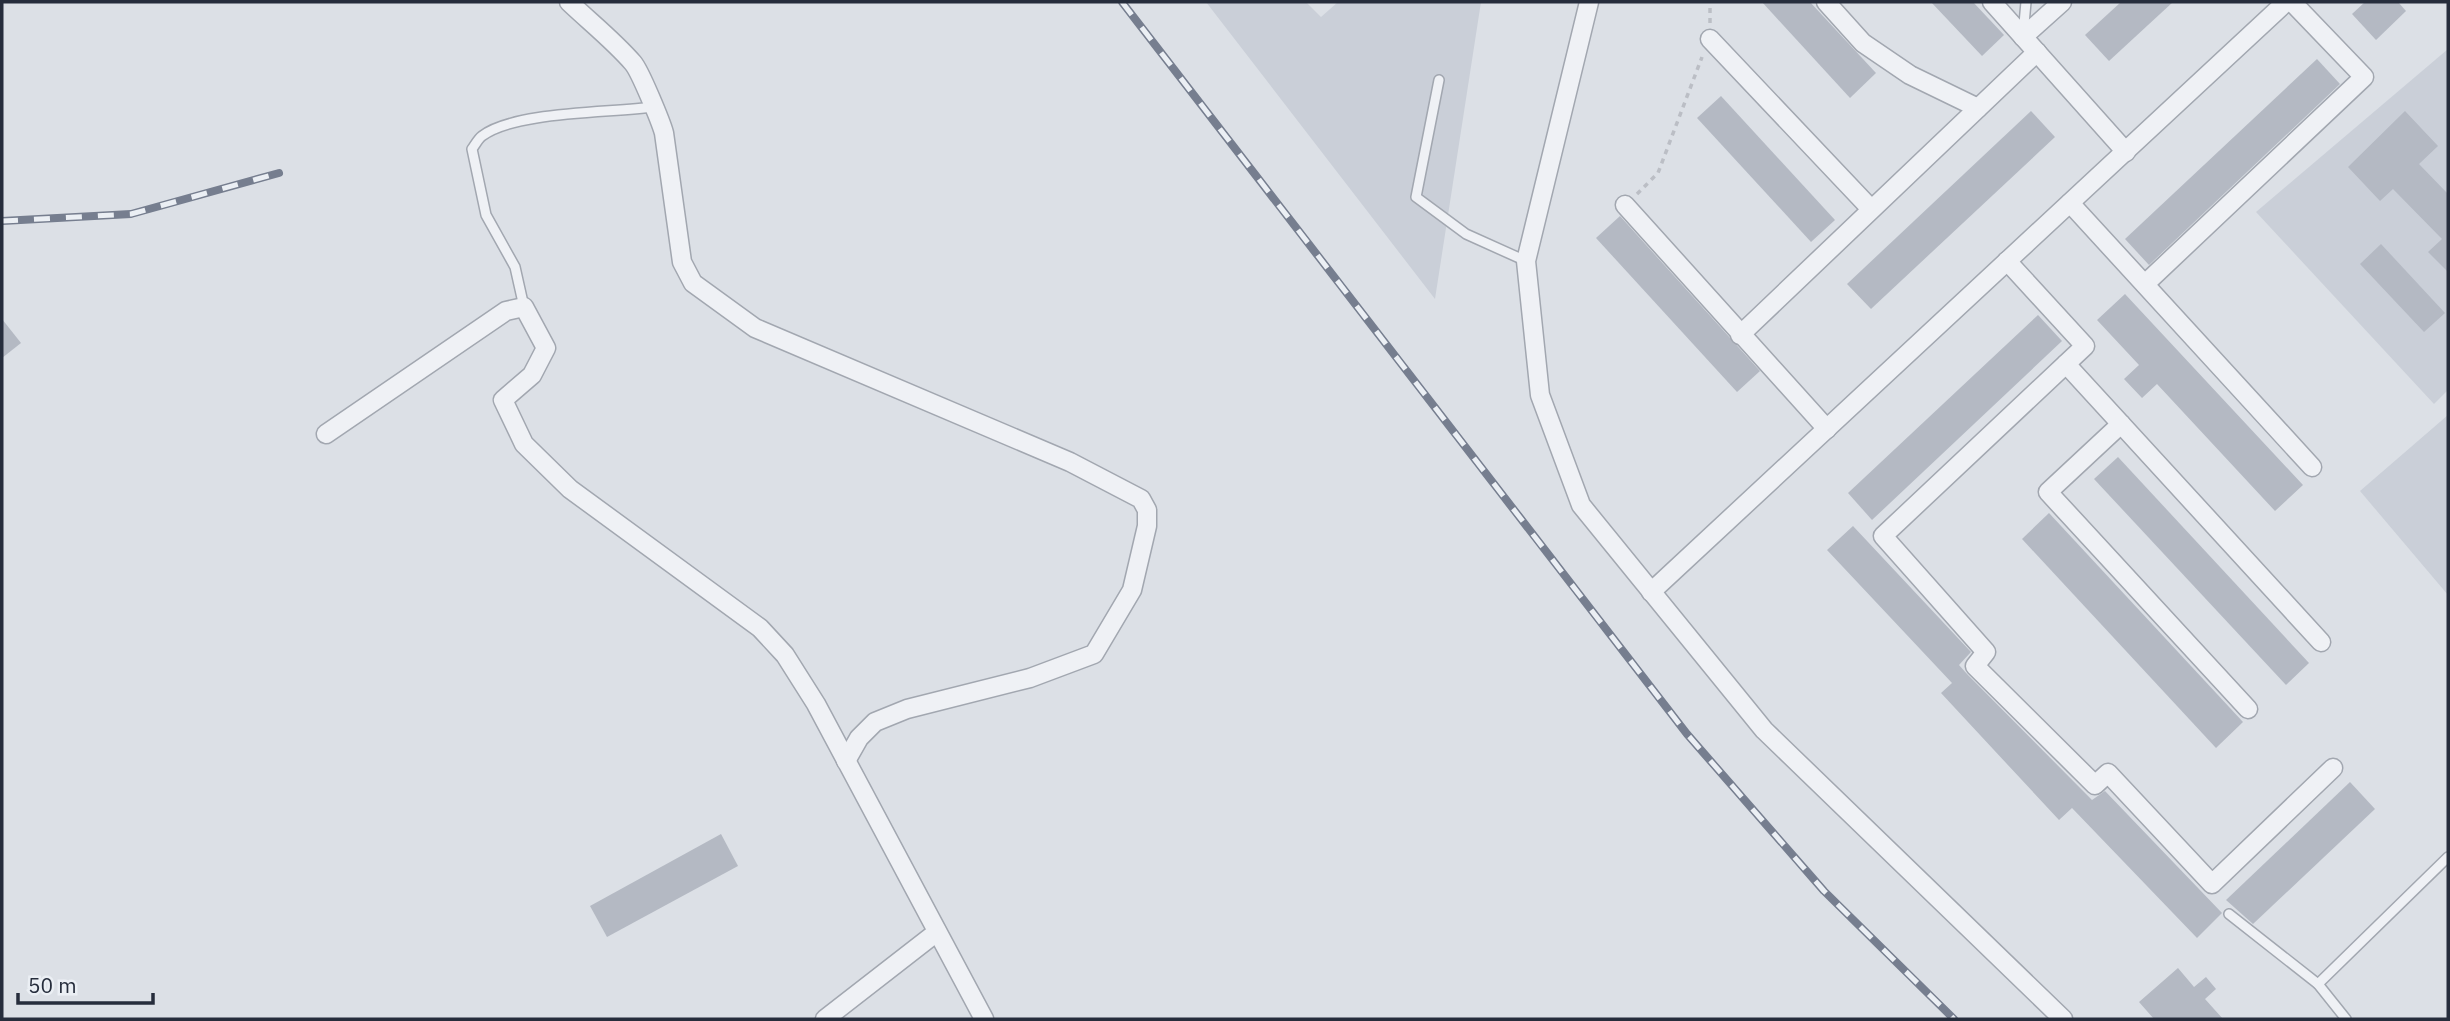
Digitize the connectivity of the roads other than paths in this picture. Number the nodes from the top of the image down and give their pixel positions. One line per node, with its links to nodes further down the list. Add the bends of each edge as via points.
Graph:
1 (569, 2): 12 (street, via 635,65)
2 (1589, 2): 18 (street)
3 (1826, 2): 13 (street, via 1873,50 1910,75)
4 (1992, 2): 8 (street)
5 (2026, 2): 8 (lane)
6 (2062, 2): 8 (street)
7 (2289, 2): 14 (street); 20 (street, via 2364,77)
8 (2023, 37): 10 (street)
9 (1710, 39): 17 (street)
10 (2037, 52): 13 (street); 14 (street)
11 (1439, 80): 18 (lane, via 1416,197 1466,234)
12 (653, 107): 21 (lane, via 512,124 482,136 472,149 486,215 515,267); 31 (street, via 664,133 682,262 693,283 755,328 1070,462 1141,499 1146,510 1142,554 1132,590 1094,654 1030,678 907,709 875,722)
13 (1978, 108): 17 (street)
14 (2126, 152): 15 (street)
15 (2070, 203): 19 (street); 20 (street)
16 (1625, 205): 22 (street)
17 (1871, 209): 22 (street)
18 (1526, 261): 28 (street, via 1541,395 1581,505)
19 (2007, 261): 23 (street, via 2085,346); 25 (street)
20 (2145, 284): 27 (street)
21 (524, 307): 26 (street, via 506,310); 31 (street, via 546,348 532,375 503,400 524,444 570,489 760,628 785,655)
22 (1740, 335): 25 (street)
23 (2066, 364): 24 (street); 32 (street, via 1883,536 1986,652 1975,666 2095,785 2108,774 2212,884)
24 (2121, 424): 29 (street); 30 (street, via 2048,492)
25 (1827, 429): 28 (street)
26 (326, 434)
27 (2312, 467)
28 (1651, 592): 39 (street, via 1764,730)
29 (2320, 642)
30 (2248, 709)
31 (846, 761): 35 (street)
32 (2333, 768)
33 (2448, 857): 36 (lane)
34 (2229, 914): 36 (lane)
35 (937, 932): 37 (street); 38 (street)
36 (2318, 984): 40 (lane)
37 (825, 1019)
38 (984, 1019)
39 (2063, 1019)
40 (2346, 1019)

